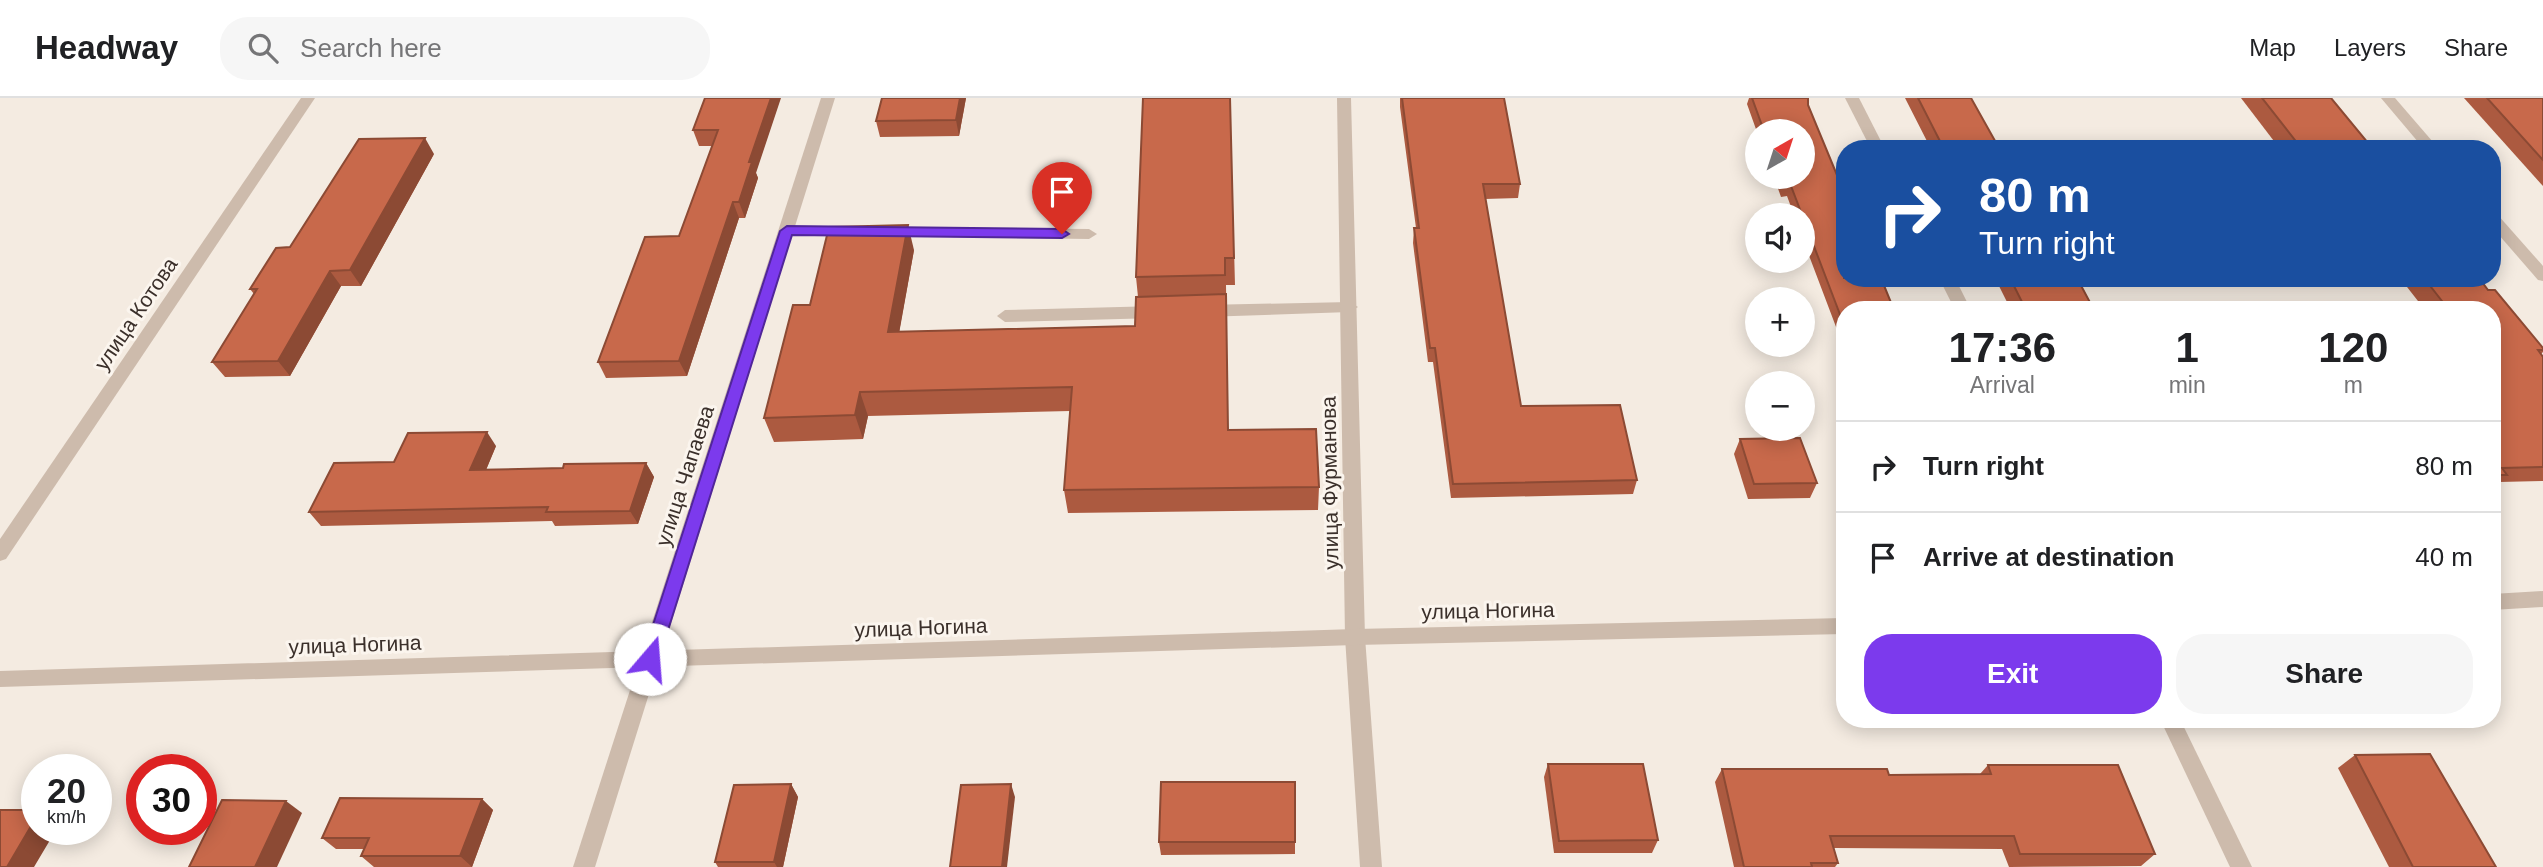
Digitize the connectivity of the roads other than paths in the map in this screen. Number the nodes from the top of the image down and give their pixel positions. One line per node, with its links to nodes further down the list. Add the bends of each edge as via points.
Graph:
1 (308, 98): 14 (street, улица Котова)
2 (828, 98): 9 (street, улица Чапаева)
3 (1344, 98): 12 (street, улица Фурманова)
4 (1852, 98): 6 (street)
5 (2388, 98): 7 (street)
6 (1873, 140)
7 (2424, 140)
8 (2501, 227): 11 (street)
9 (787, 231): 10 (street); 19 (street, улица Чапаева)
10 (1089, 234)
11 (2543, 276)
12 (1350, 307): 13 (street); 18 (street, улица Фурманова)
13 (1005, 316)
14 (0, 554)
15 (2543, 600): 16 (street)
16 (2501, 602)
17 (1836, 626): 18 (street, улица Ногина)
18 (1355, 637): 19 (street, улица Ногина); 23 (street, улица Фурманова)
19 (650, 659): 20 (street, улица Ногина); 22 (street, улица Чапаева)
20 (0, 679)
21 (2174, 728): 24 (street)
22 (584, 867)
23 (1371, 867)
24 (2241, 867)

